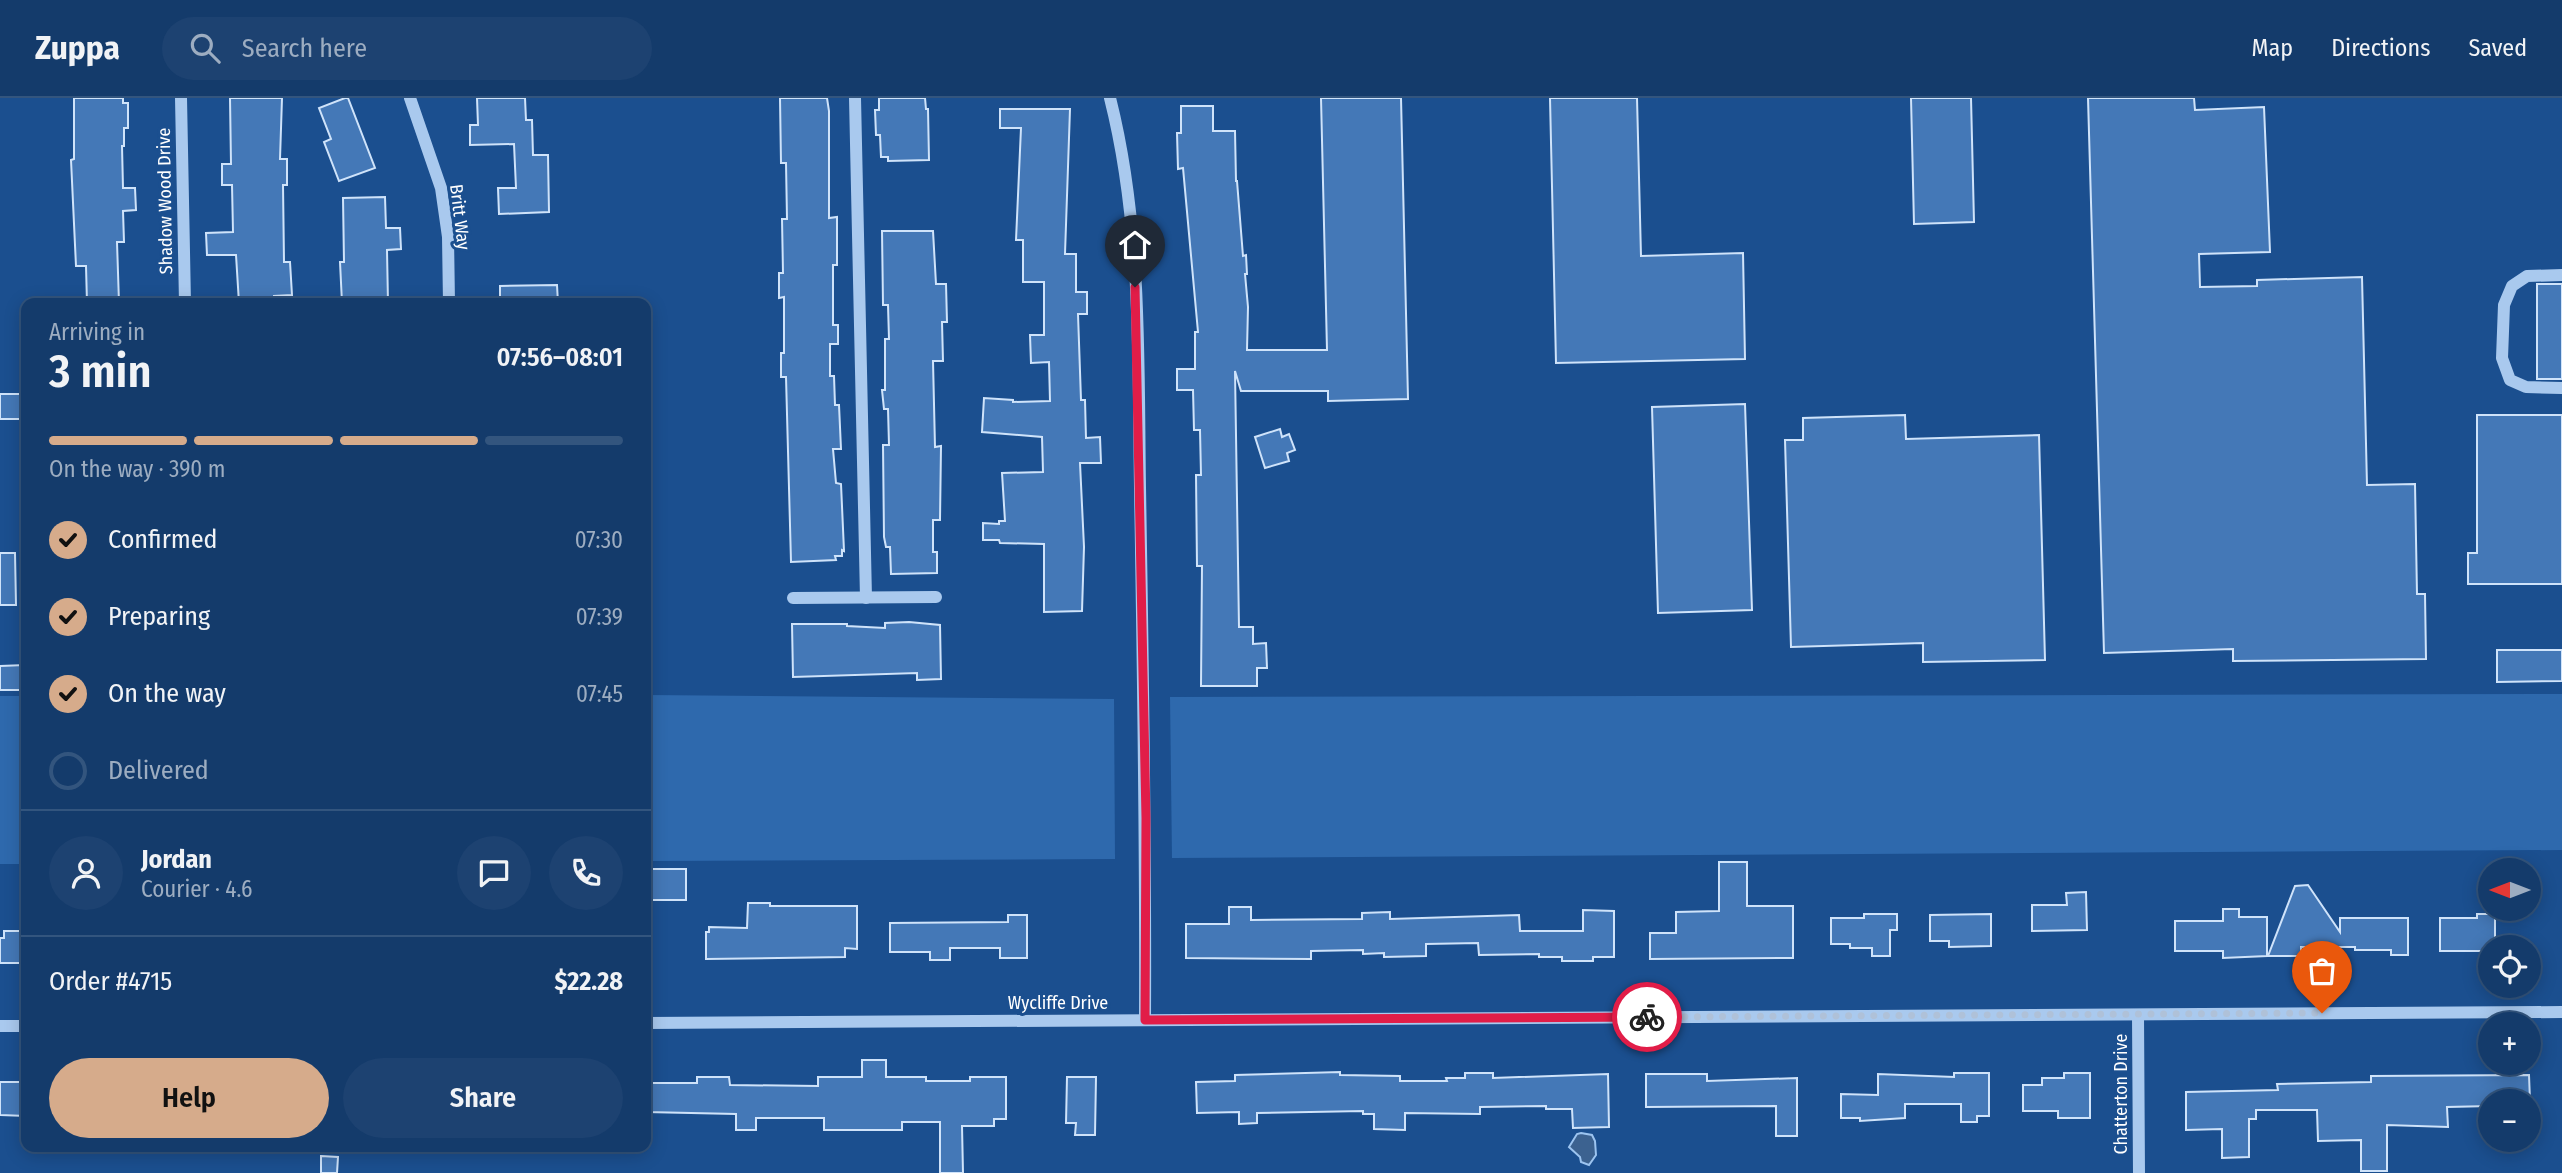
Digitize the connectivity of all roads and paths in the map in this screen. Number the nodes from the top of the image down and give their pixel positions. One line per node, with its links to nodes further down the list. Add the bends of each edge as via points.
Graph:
1 (181, 98): 6 (street, Shadow Wood Drive)
2 (410, 98): 7 (street, Britt Way, via 441,188)
3 (855, 98): 11 (street)
4 (1110, 98): 14 (street, via 1131,209 1137,312)
5 (2562, 275): 8 (street, via 2527,276 2512,286 2504,305 2502,358 2510,380 2526,387)
6 (185, 298)
7 (449, 298)
8 (2562, 388)
9 (936, 597): 11 (street)
10 (793, 598): 11 (street)
11 (866, 598)
12 (2562, 1012): 13 (street, Wycliffe Drive)
13 (2138, 1015): 14 (street, Wycliffe Drive); 18 (street, Chatterton Drive)
14 (1145, 1020): 15 (street, Wycliffe Drive)
15 (651, 1023)
16 (0, 1026): 17 (street)
17 (21, 1026)
18 (2139, 1173)

